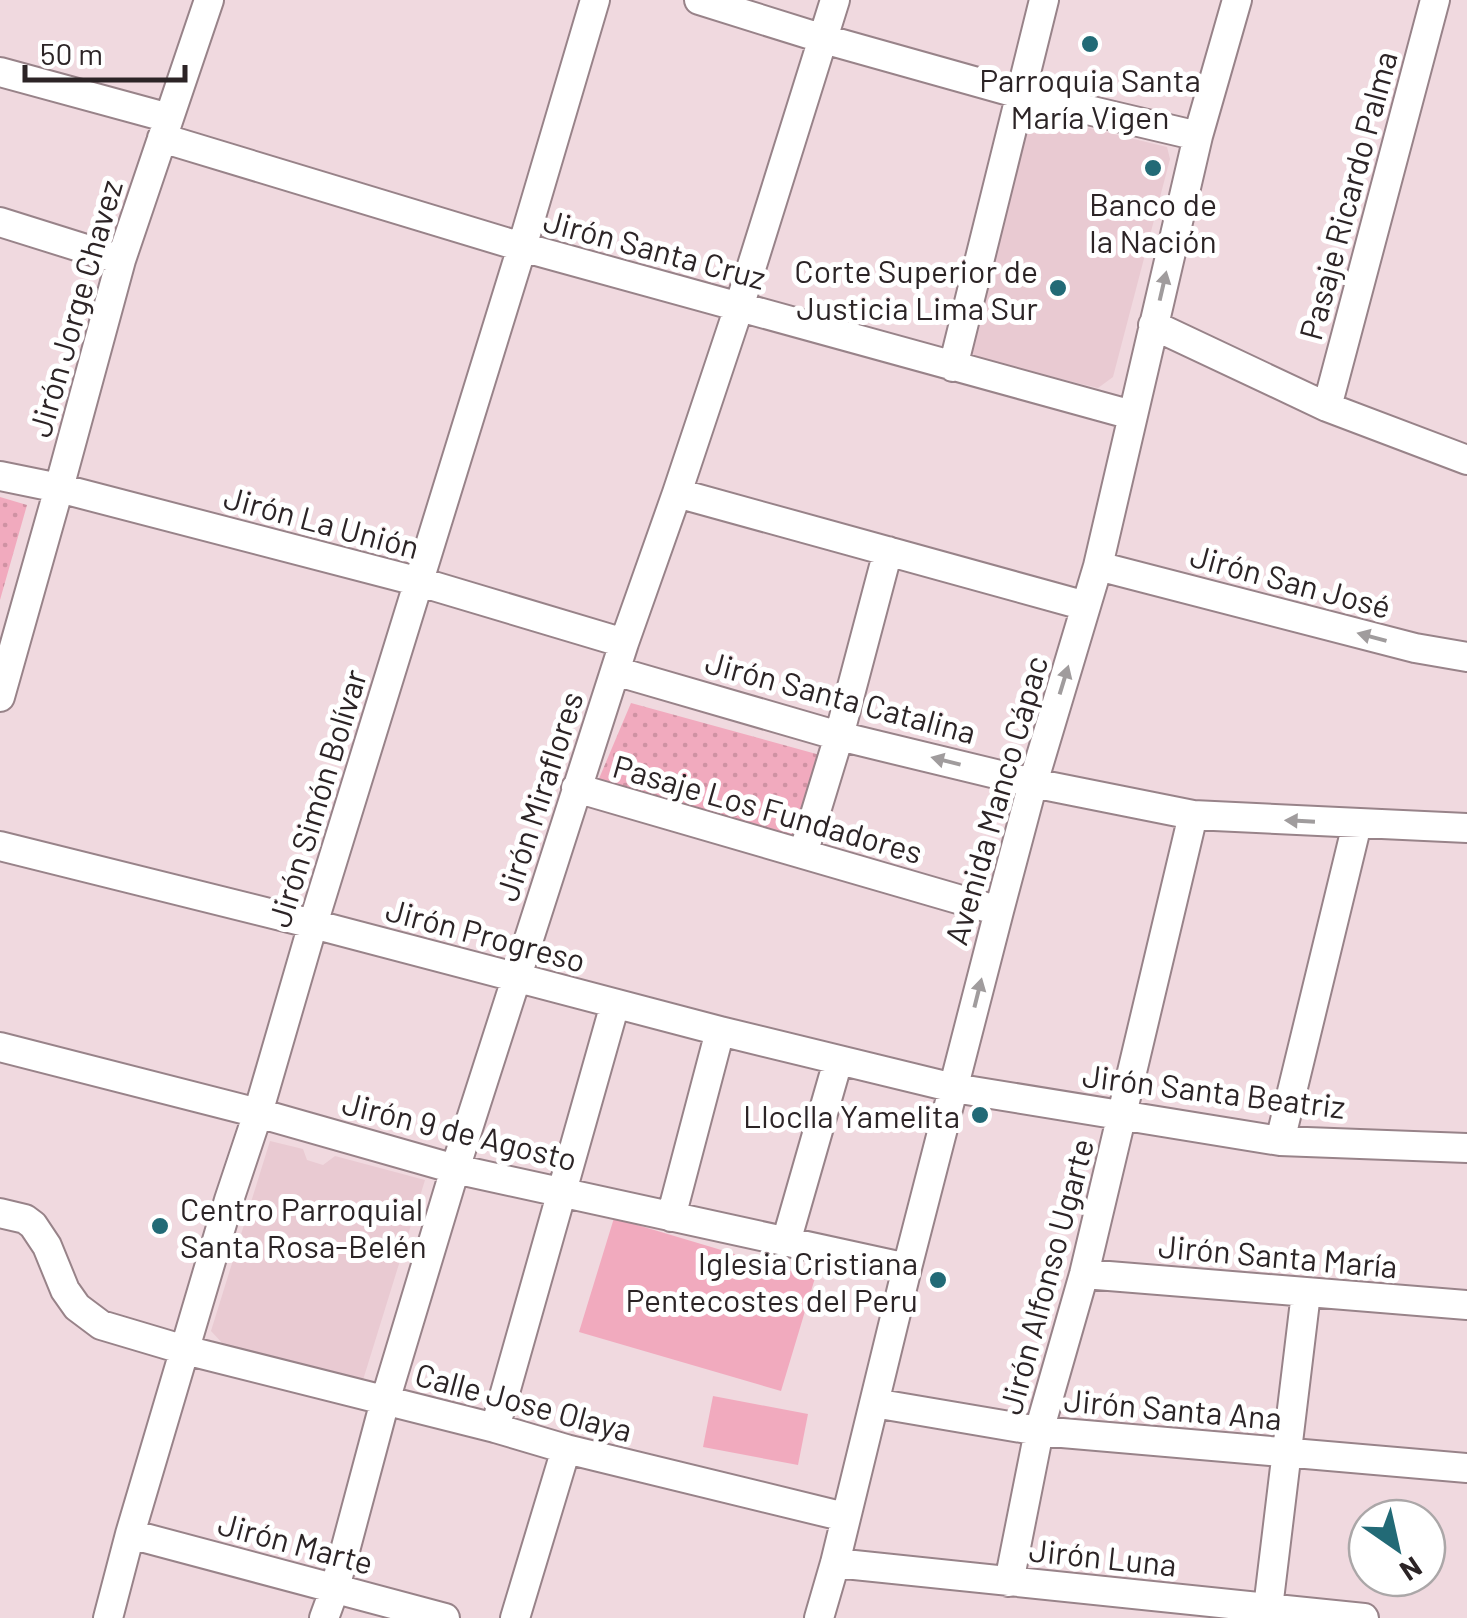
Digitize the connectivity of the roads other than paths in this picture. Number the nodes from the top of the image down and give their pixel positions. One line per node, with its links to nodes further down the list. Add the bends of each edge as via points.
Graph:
1 (209, 0): 11 (street, Jirón Jorge Chavez)
2 (595, 0): 14 (street, Jirón Simón Bolívar)
3 (699, 0): 8 (street)
4 (834, 0): 8 (street, Jirón Miraflores)
5 (1044, 0): 10 (street)
6 (1238, 0): 12 (street, Avenida Manco Cápac)
7 (1435, 0): 19 (street, Pasaje Ricardo Palma)
8 (824, 39): 10 (street); 16 (street, Jirón Miraflores)
9 (0, 72): 11 (street, Jirón Santa Cruz)
10 (1020, 94): 12 (street); 18 (street)
11 (165, 128): 14 (street, Jirón Santa Cruz); 15 (street, Jirón Jorge Chavez)
12 (1198, 136): 17 (street, Avenida Manco Cápac, one-way to 12)
13 (0, 222): 15 (street)
14 (522, 247): 16 (street, Jirón Santa Cruz); 27 (street, Jirón Simón Bolívar)
15 (121, 260): 23 (street, Jirón Jorge Chavez)
16 (738, 307): 18 (street, Jirón Santa Cruz); 24 (street, Jirón Miraflores)
17 (1153, 325): 19 (street); 20 (street, Avenida Manco Cápac)
18 (953, 366): 20 (street, Jirón Santa Cruz)
19 (1328, 407): 21 (street)
20 (1132, 415): 26 (street, Avenida Manco Cápac)
21 (1467, 460)
22 (0, 476): 23 (street, Jirón La Unión)
23 (59, 488): 27 (street, Jirón La Unión); 29 (street, Jirón Jorge Chavez)
24 (677, 493): 25 (street); 30 (street, Jirón Miraflores)
25 (888, 551): 28 (street); 34 (street)
26 (1098, 566): 28 (street, Avenida Manco Cápac); 31 (street, Jirón San José, one-way to 26)
27 (420, 582): 30 (street, Jirón La Unión); 43 (street, Jirón Simón Bolívar)
28 (1086, 606): 35 (street, Avenida Manco Cápac, one-way to 28)
29 (8, 639): 33 (street, Jirón Jorge Chavez)
30 (624, 643): 32 (street, Jirón Miraflores)
31 (1467, 657)
32 (615, 671): 34 (street, Jirón Santa Catalina); 36 (street, Jirón Miraflores)
33 (0, 696)
34 (839, 736): 35 (street, Jirón Santa Catalina, one-way to 34); 41 (street)
35 (1033, 783): 37 (street, Jirón Santa Catalina); 42 (street, Avenida Manco Cápac)
36 (576, 788): 41 (street, Pasaje Los Fundadores); 44 (street, Jirón Miraflores)
37 (1193, 814): 38 (street, Jirón Santa Catalina, one-way to 37); 51 (street, Jirón Alfonso Ugarte)
38 (1358, 824): 39 (street, Jirón Santa Catalina); 52 (street)
39 (1467, 828)
40 (0, 846): 43 (street, Jirón Progreso)
41 (803, 854): 42 (street, Pasaje Los Fundadores)
42 (998, 911): 49 (street, Avenida Manco Cápac, one-way to 42)
43 (313, 924): 44 (street, Jirón Progreso); 50 (street, Jirón Simón Bolívar)
44 (516, 978): 45 (street, Jirón Progreso); 54 (street, Jirón Miraflores)
45 (615, 1004): 46 (street, Jirón Progreso); 55 (street)
46 (720, 1031): 48 (street, Jirón Progreso); 57 (street)
47 (0, 1047): 50 (street, Jirón 9 de Agosto)
48 (838, 1061): 49 (street, Jirón Progreso); 58 (street)
49 (954, 1088): 51 (street, Jirón Santa Beatriz); 59 (street, Avenida Manco Cápac)
50 (258, 1113): 54 (street, Jirón 9 de Agosto); 63 (street, Jirón Simón Bolívar)
51 (1124, 1116): 52 (street, Jirón Santa Beatriz); 60 (street, Jirón Alfonso Ugarte)
52 (1280, 1141): 53 (street, Jirón Santa Beatriz)
53 (1467, 1148)
54 (455, 1169): 55 (street, Jirón 9 de Agosto); 64 (street, Jirón Miraflores)
55 (562, 1193): 57 (street, Jirón 9 de Agosto); 66 (street)
56 (0, 1212): 63 (street, Calle Jose Olaya, via 33,1225 65,1290 88,1318)
57 (671, 1218): 58 (street, Jirón 9 de Agosto)
58 (786, 1242): 59 (street, Jirón 9 de Agosto)
59 (906, 1268): 65 (street, Avenida Manco Cápac)
60 (1084, 1274): 61 (street, Jirón Santa María); 67 (street, Jirón Alfonso Ugarte)
61 (1306, 1293): 62 (street, Jirón Santa María); 69 (street)
62 (1467, 1305)
63 (185, 1350): 64 (street, Calle Jose Olaya); 72 (street, Jirón Simón Bolívar)
64 (385, 1401): 66 (street, Calle Jose Olaya); 75 (street, Jirón Miraflores)
65 (874, 1403): 67 (street, Jirón Santa Ana); 71 (street, Avenida Manco Cápac)
66 (495, 1428): 68 (street, Calle Jose Olaya)
67 (1038, 1432): 69 (street, Jirón Santa Ana); 74 (street, Jirón Alfonso Ugarte)
68 (566, 1449): 71 (street, Calle Jose Olaya); 81 (street)
69 (1285, 1452): 70 (street, Jirón Santa Ana); 76 (street)
70 (1467, 1468)
71 (845, 1517): 73 (street, Avenida Manco Cápac)
72 (130, 1534): 75 (street, Jirón Marte); 78 (street, Jirón Simón Bolívar)
73 (835, 1564): 74 (street, Jirón Luna); 82 (street, Avenida Manco Cápac)
74 (1009, 1582): 77 (street, Jirón Luna)
75 (335, 1588): 79 (street, Jirón Miraflores); 80 (street, Jirón Marte)
76 (1268, 1608): 77 (street, Jirón Luna); 83 (street, Jirón Luna)
77 (1186, 1609)
78 (108, 1618)
79 (324, 1618)
80 (445, 1618)
81 (515, 1618)
82 (820, 1618)
83 (1364, 1618)

